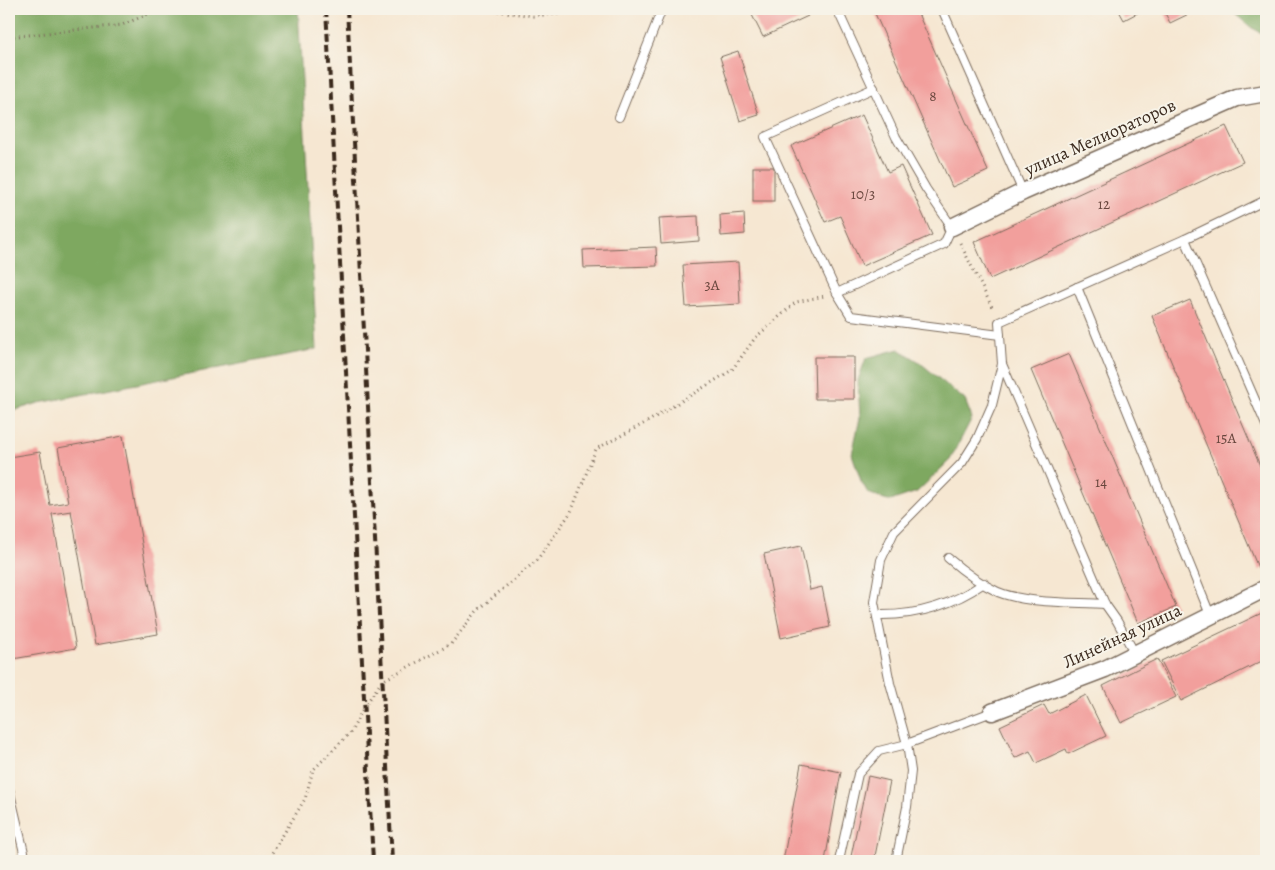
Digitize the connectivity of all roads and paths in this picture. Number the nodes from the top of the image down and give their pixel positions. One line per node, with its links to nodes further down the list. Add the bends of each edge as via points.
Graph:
1 (160, 9): 7 (path, via 122,24)
2 (483, 9): 3 (path, via 534,16)
3 (593, 9)
4 (662, 9): 10 (lane)
5 (837, 9): 8 (lane)
6 (942, 9): 11 (lane)
7 (9, 37)
8 (874, 88): 13 (lane, via 896,137); 16 (lane, via 765,137)
9 (1266, 93): 11 (street, улица Мелиораторов, via 1236,98)
10 (619, 117)
11 (1023, 192): 13 (street, улица Мелиораторов)
12 (1266, 200): 14 (lane)
13 (952, 227): 16 (lane, via 944,244); 17 (path)
14 (1185, 239): 15 (lane); 20 (lane)
15 (1077, 287): 18 (lane, via 999,322); 26 (lane)
16 (837, 293): 18 (lane, via 851,316); 32 (path, via 796,302 754,338 732,370 596,449 571,512 537,560 477,611 450,644 382,681 351,732 313,770 305,799)
17 (990, 304)
18 (1000, 335): 19 (lane)
19 (1002, 364): 24 (lane); 25 (lane, via 992,405 962,463 894,532 881,560 874,602)
20 (1266, 425)
21 (948, 558): 22 (lane, via 971,578)
22 (984, 583): 24 (lane, via 999,592 1029,600); 25 (lane, via 933,609)
23 (1266, 588): 26 (street, Линейная улица)
24 (1105, 604): 27 (lane)
25 (877, 615): 29 (lane, via 890,683)
26 (1211, 616): 27 (street, Линейная улица)
27 (1135, 654): 28 (street, Линейная улица, via 1105,669)
28 (992, 712): 29 (lane)
29 (907, 744): 33 (lane, via 879,751 858,774); 34 (lane, via 911,771)
30 (9, 789): 31 (lane)
31 (26, 861)
32 (267, 861)
33 (839, 861)
34 (896, 861)

